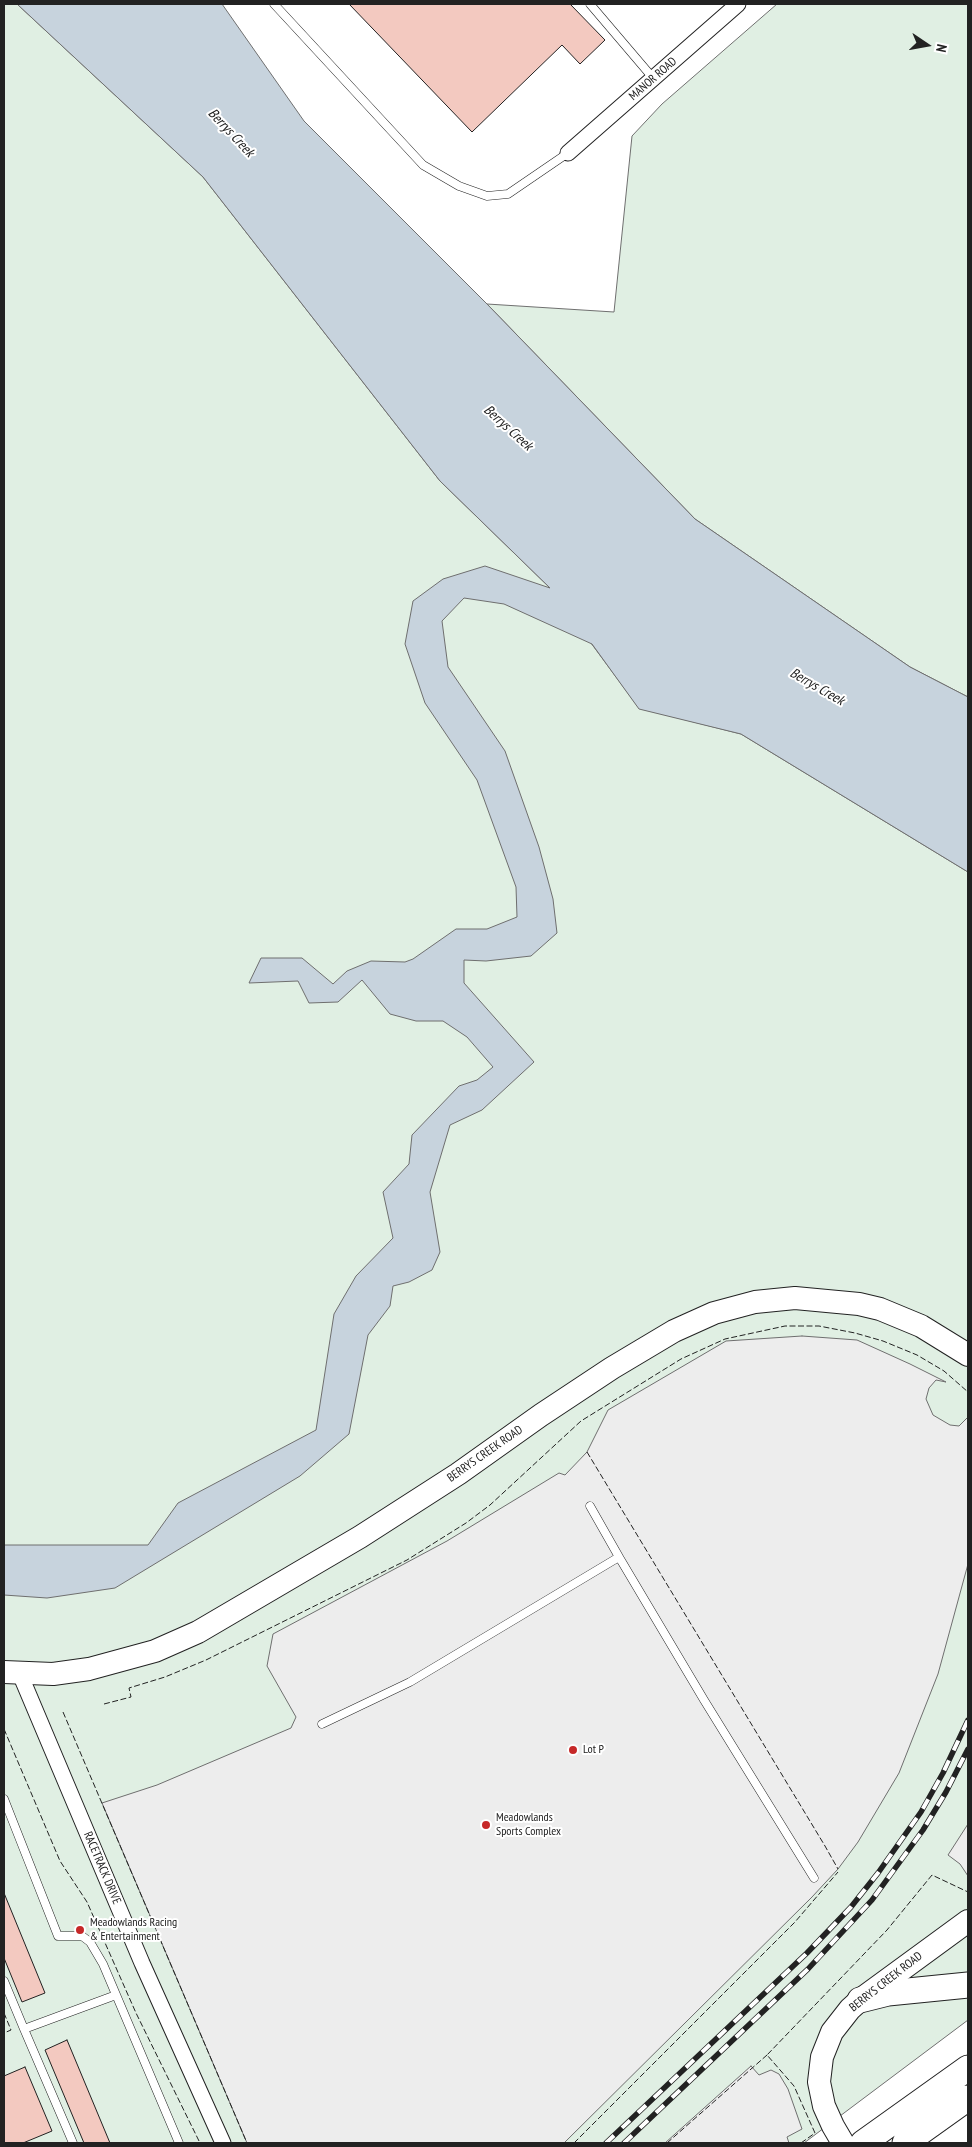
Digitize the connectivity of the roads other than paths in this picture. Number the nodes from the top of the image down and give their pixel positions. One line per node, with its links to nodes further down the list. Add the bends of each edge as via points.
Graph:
1 (274, 4): 5 (lane, via 423,165 459,186 487,196 508,194)
2 (590, 4): 4 (lane)
3 (738, 4): 4 (street, MANOR ROAD)
4 (654, 78): 5 (street, MANOR ROAD)
5 (568, 153)
6 (968, 1355): 9 (street, BERRYS CREEK ROAD, via 921,1326 859,1304 795,1298 755,1302 714,1313 674,1331 612,1368 360,1537 198,1632 155,1651 111,1664 70,1672)
7 (590, 1506): 8 (lane)
8 (620, 1557): 10 (lane, via 416,1679); 13 (lane)
9 (12, 1673): 24 (street, RACETRACK DRIVE)
10 (322, 1724)
11 (4, 1799): 12 (lane)
12 (6, 1809): 17 (lane, via 58,1936 82,1936 90,1942)
13 (814, 1878)
14 (968, 1921): 18 (street, BERRYS CREEK ROAD)
15 (4, 1981): 19 (lane)
16 (968, 1985): 18 (main road, via 888,1993)
17 (116, 1995): 19 (lane); 23 (lane)
18 (860, 2000): 25 (street, BERRYS CREEK ROAD, via 832,2032 820,2070 824,2106)
19 (24, 2029): 22 (lane)
20 (968, 2068): 26 (main road)
21 (968, 2098): 27 (main road)
22 (73, 2143)
23 (179, 2143)
24 (222, 2143)
25 (843, 2143)
26 (863, 2143)
27 (905, 2143)

